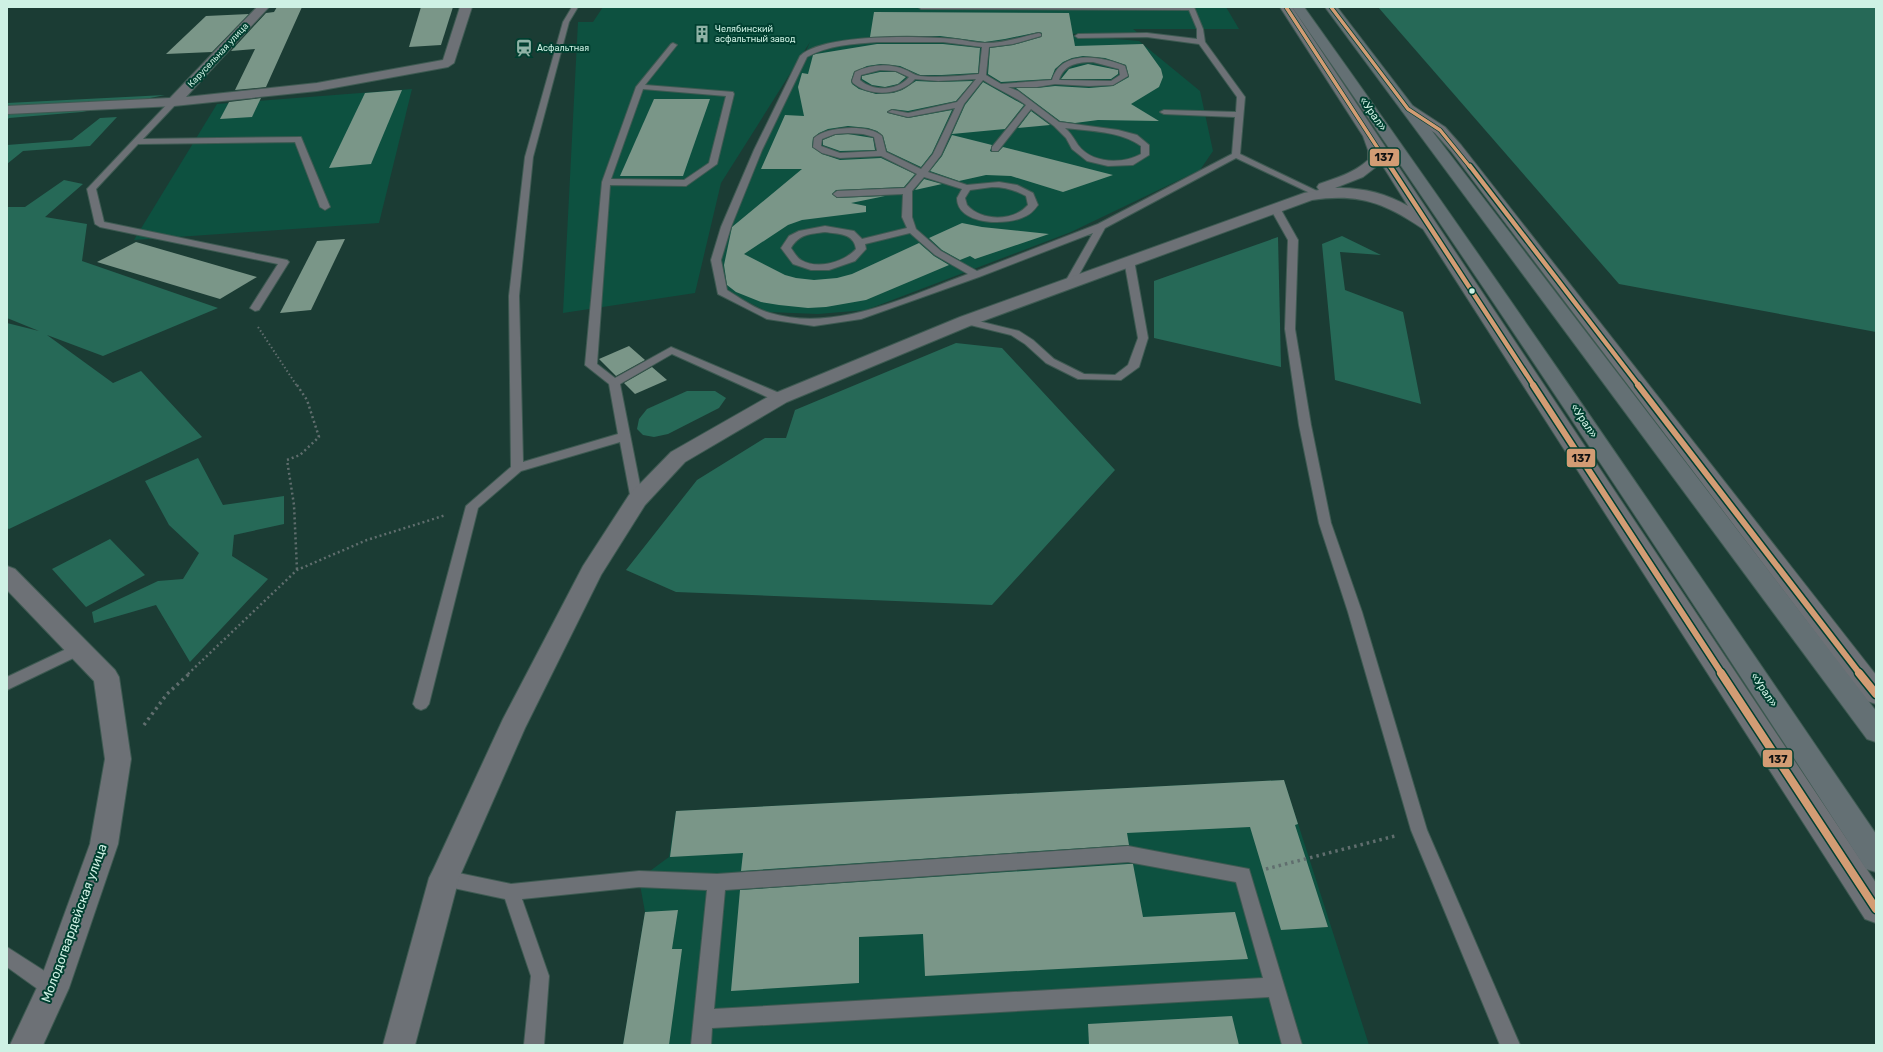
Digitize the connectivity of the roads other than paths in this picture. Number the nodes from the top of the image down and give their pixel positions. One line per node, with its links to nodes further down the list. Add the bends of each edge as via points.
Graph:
1 (263, 7): 21 (street, Карусельная улица)
2 (466, 7): 21 (street, via 448,63 317,86)
3 (575, 7): 55 (lane, via 566,22 529,157 514,296)
4 (922, 7): 6 (lane)
5 (1028, 7): 6 (lane)
6 (1032, 7): 7 (lane)
7 (1190, 7): 13 (lane, via 1200,29)
8 (1286, 7): 30 (street)
9 (1298, 7): 63 (main road, «Урал», via 1378,119 1629,486)
10 (1331, 7): 25 (main road)
11 (1038, 35): 15 (lane, via 1009,43)
12 (1078, 36): 13 (lane, via 1147,35)
13 (1201, 42): 28 (lane, via 1242,97)
14 (673, 45): 20 (lane)
15 (986, 45): 16 (lane, via 986,61); 48 (lane, via 957,41 868,40 829,45 808,52 758,150 726,227 716,260 722,292 767,316 814,323 861,316)
16 (982, 76): 17 (lane, via 957,79); 19 (lane); 22 (lane)
17 (913, 77): 17 (lane, via 902,70 875,68 858,74 856,81 860,86 884,90 909,84)
18 (1055, 82): 18 (lane, via 1113,83 1124,76 1122,68 1112,63 1079,61 1064,66 1058,72); 19 (lane, via 1017,86)
19 (996, 85): 23 (lane, via 1015,93)
20 (640, 87): 36 (lane); 36 (lane, via 730,94 713,164 686,183)
21 (174, 102): 24 (street); 31 (lane)
22 (960, 104): 26 (lane, via 908,116); 35 (lane, via 937,155)
23 (1030, 105): 29 (lane); 32 (lane)
24 (7, 110)
25 (1408, 110): 60 (street, via 1440,130 1456,148); 62 (main road)
26 (892, 112)
27 (1164, 112): 28 (lane)
28 (1240, 115): 34 (lane)
29 (1057, 124): 29 (lane, via 1075,147 1090,160 1108,163 1133,162 1146,154 1145,144 1134,137)
30 (1367, 130): 39 (street, via 1375,150 1375,160 1368,169 1351,178); 44 (street)
31 (136, 142): 41 (lane, via 298,139); 50 (lane, via 90,189 100,224 284,262)
32 (995, 149)
33 (882, 153): 33 (lane, via 878,136 864,131 847,130 818,138 817,147 829,154 849,156); 35 (lane)
34 (1236, 155): 39 (lane); 43 (lane)
35 (922, 173): 37 (lane); 38 (lane)
36 (606, 182): 52 (lane, via 591,365)
37 (967, 188): 37 (lane, via 1003,184 1030,195 1033,205 1024,214 1006,219 971,215 962,206 961,198)
38 (908, 191): 40 (lane); 45 (lane, via 907,217)
39 (1313, 191): 42 (street)
40 (836, 194)
41 (325, 207)
42 (1275, 208): 44 (street, via 1325,193 1359,194 1397,205); 47 (street); 77 (lane, via 1293,240 1290,330 1305,425 1325,523 1355,612 1419,830)
43 (1101, 226): 48 (lane); 49 (lane)
44 (1429, 226): 67 (street)
45 (912, 230): 46 (lane); 48 (lane, via 938,253)
46 (860, 242): 46 (lane, via 861,249 852,259 829,267 796,262 786,248 792,238 825,228 851,233)
47 (1129, 260): 49 (street); 51 (lane, via 1143,338 1133,367 1117,378 1082,377 1050,360 1015,333)
48 (976, 276)
49 (1070, 282): 51 (street)
50 (255, 308)
51 (966, 321): 53 (street)
52 (614, 383): 53 (lane, via 671,350); 54 (lane)
53 (780, 398): 56 (street, via 678,457)
54 (624, 436): 55 (lane); 56 (lane)
55 (517, 468): 61 (lane, via 472,506)
56 (637, 500): 64 (street, via 591,572 512,727)
57 (7, 575): 58 (street, Молодогвардейская улица)
58 (80, 649): 59 (lane); 70 (street, Молодогвардейская улица, via 106,677 118,758 104,844)
59 (7, 684)
60 (1876, 694)
61 (421, 704)
62 (1876, 731)
63 (1876, 859)
64 (444, 878): 66 (lane); 73 (street)
65 (717, 882): 66 (lane, via 639,879); 69 (lane, via 1128,854 1243,875); 71 (lane)
66 (511, 892): 74 (lane, via 540,976)
67 (1876, 909)
68 (7, 956): 70 (lane)
69 (1276, 987): 71 (lane); 76 (lane)
70 (53, 988): 72 (street, Молодогвардейская улица)
71 (703, 1019): 75 (lane)
72 (26, 1045)
73 (398, 1045)
74 (534, 1045)
75 (701, 1045)
76 (1292, 1045)
77 (1510, 1045)

